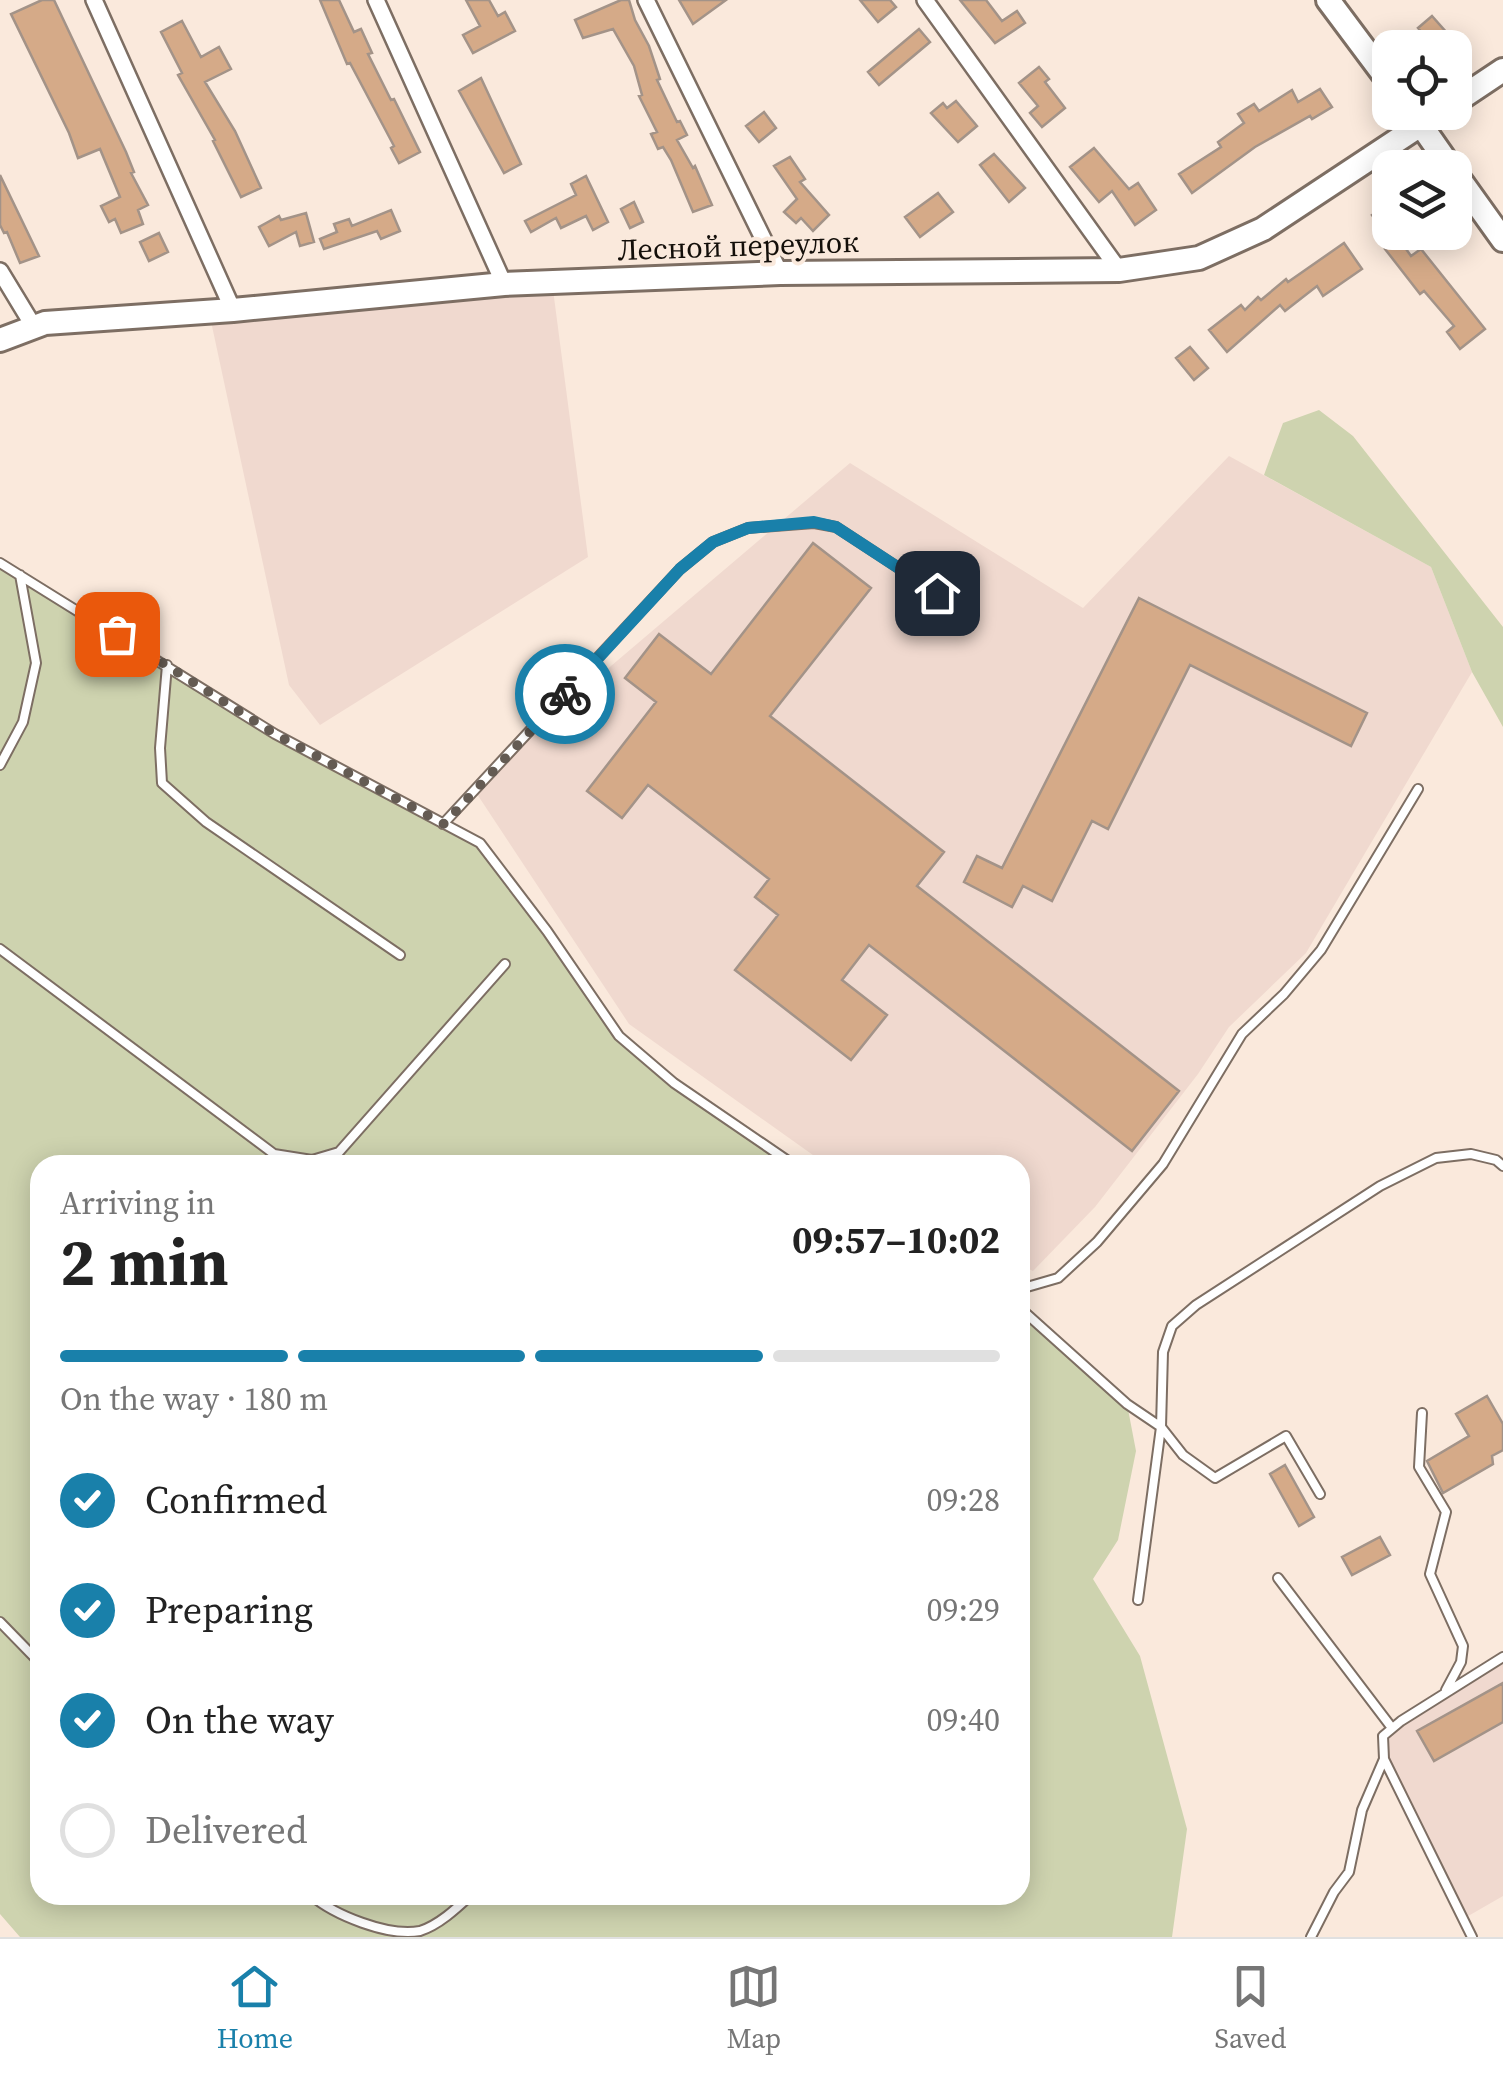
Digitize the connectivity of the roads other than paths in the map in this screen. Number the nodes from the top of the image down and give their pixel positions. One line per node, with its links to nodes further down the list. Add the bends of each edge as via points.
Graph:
1 (94, 0): 16 (street)
2 (376, 0): 15 (street)
3 (646, 0): 14 (street)
4 (925, 0): 13 (street)
5 (1328, 0): 6 (main road)
6 (1372, 59)
7 (1503, 70): 8 (main road)
8 (1472, 91)
9 (1405, 130): 13 (main road, Лесной переулок, via 1262,229 1199,258)
10 (1472, 197): 11 (main road)
11 (1503, 240)
12 (0, 270): 17 (street)
13 (1119, 270): 14 (main road, Лесной переулок)
14 (780, 273): 15 (main road, Лесной переулок)
15 (504, 284): 16 (main road, Лесной переулок)
16 (233, 310): 17 (main road, Лесной переулок)
17 (34, 327): 18 (main road, Лесной переулок)
18 (0, 340)
19 (0, 563): 20 (lane)
20 (20, 575): 22 (lane); 23 (lane, via 36,663 23,722)
21 (937, 593): 25 (lane, via 836,527 814,522 748,528 713,542 680,569)
22 (166, 665): 25 (lane, via 275,734); 27 (lane, via 162,783 206,822)
23 (0, 765)
24 (1418, 789): 33 (lane, via 1321,950 1242,1034 1163,1164 1097,1242 1058,1278)
25 (444, 824): 31 (lane, via 480,844 619,1036)
26 (0, 948): 29 (lane)
27 (400, 955)
28 (506, 964): 30 (lane, via 339,1152)
29 (280, 1155)
30 (329, 1155)
31 (779, 1155)
32 (1503, 1166): 36 (lane, via 1471,1154 1436,1158 1380,1186 1196,1304 1172,1326 1162,1352)
33 (1030, 1287)
34 (1030, 1317): 36 (lane, via 1126,1404)
35 (1422, 1413): 43 (lane, via 1419,1467 1446,1512 1430,1574 1463,1646)
36 (1162, 1427): 37 (lane, via 1215,1478 1286,1436); 39 (lane)
37 (1320, 1494)
38 (1278, 1578): 44 (lane)
39 (1138, 1600)
40 (0, 1622): 41 (lane)
41 (30, 1652)
42 (1503, 1656): 43 (lane)
43 (1444, 1694): 44 (lane)
44 (1392, 1728): 45 (lane, via 1382,1736)
45 (1384, 1759): 48 (lane, via 1362,1810 1349,1872); 49 (lane)
46 (323, 1905): 47 (lane, via 376,1929 418,1931)
47 (460, 1905)
48 (1310, 1937)
49 (1472, 1937)

